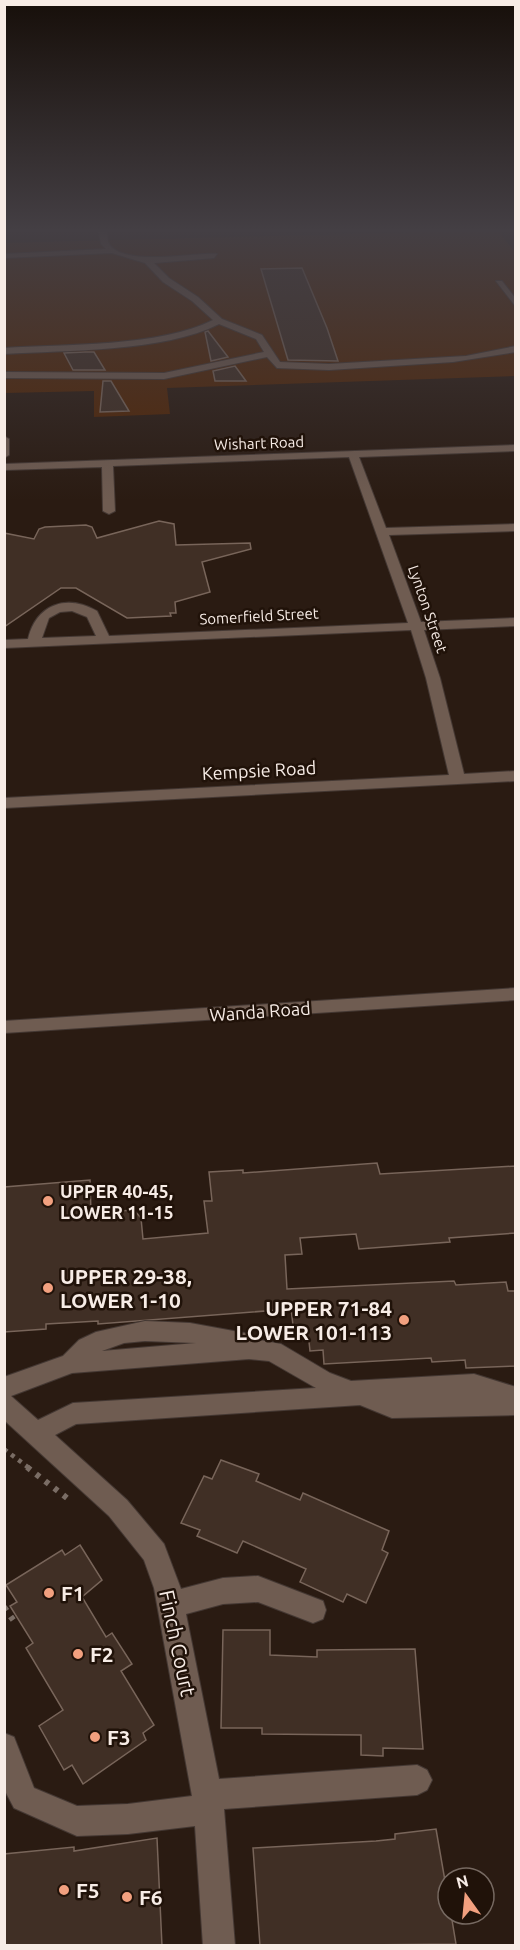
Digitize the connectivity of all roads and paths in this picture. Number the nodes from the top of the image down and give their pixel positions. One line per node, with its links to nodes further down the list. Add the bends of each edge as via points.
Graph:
1 (219, 321): 3 (street, via 206,329 167,336); 4 (street, via 259,337)
2 (516, 349): 4 (street, via 471,358 291,366 277,365)
3 (4, 351)
4 (269, 354): 5 (street, via 164,376)
5 (4, 375)
6 (4, 439): 9 (street)
7 (516, 448): 8 (street, Wishart Road)
8 (352, 454): 10 (street, Wishart Road); 14 (street, Lynton Street)
9 (4, 455)
10 (107, 464): 11 (street, Wishart Road); 12 (street)
11 (4, 467)
12 (109, 511)
13 (516, 527): 14 (street)
14 (384, 532): 16 (street, Lynton Street)
15 (516, 622): 16 (street, Somerfield Street)
16 (416, 626): 17 (street, Somerfield Street); 21 (street, Lynton Street)
17 (103, 640): 18 (street, Somerfield Street); 18 (street, via 93,615 85,609 61,608 41,619)
18 (34, 643): 19 (street, Somerfield Street)
19 (4, 644)
20 (516, 776): 21 (street, Kempsie Road)
21 (458, 779): 22 (street, Kempsie Road)
22 (4, 803)
23 (516, 994): 24 (street, Wanda Road)
24 (4, 1027)
25 (4, 1388): 26 (street, via 71,1363 249,1349 273,1351)
26 (353, 1393): 27 (street, via 474,1384); 29 (street, via 392,1407); 30 (street, via 72,1414)
27 (516, 1398)
28 (4, 1404): 30 (street, Finch Court)
29 (516, 1404)
30 (36, 1433): 33 (street, Finch Court, via 138,1531 155,1553)
31 (5, 1448): 32 (path)
32 (76, 1505)
33 (170, 1605): 35 (street, via 222,1591 258,1589); 39 (street, Finch Court)
34 (4, 1607): 36 (path)
35 (313, 1610)
36 (16, 1624)
37 (4, 1747): 39 (street, via 24,1798 76,1821 128,1819)
38 (417, 1780): 39 (street)
39 (208, 1802): 40 (street, Finch Court)
40 (219, 1946)

